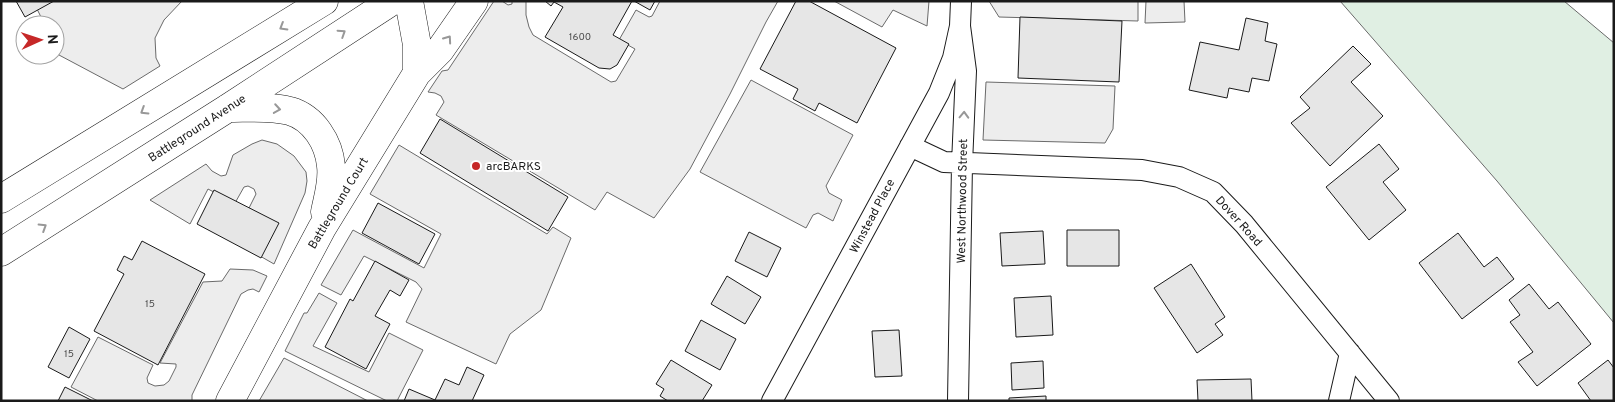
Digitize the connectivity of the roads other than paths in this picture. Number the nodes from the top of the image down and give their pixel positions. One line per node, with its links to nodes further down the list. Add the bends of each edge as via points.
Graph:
1 (324, 1): 11 (main road, one-way to 11)
2 (392, 1): 8 (main road, Battleground Avenue, one-way to 2)
3 (409, 1): 7 (main road, via 417,44)
4 (474, 1): 7 (main road, Battleground Court, one-way to 4, via 440,50)
5 (961, 1): 6 (street, West Northwood Street)
6 (960, 26): 9 (street, Winstead Place, via 953,58 939,93); 10 (street, West Northwood Street, one-way to 6, via 966,71)
7 (417, 73): 12 (main road, Battleground Court)
8 (228, 108): 12 (main road, one-way to 12, via 270,108 292,112 319,132 328,149 332,167); 13 (main road, Battleground Avenue, one-way to 8)
9 (910, 146): 10 (street, Dover Road, via 944,162); 16 (street, Winstead Place)
10 (962, 164): 14 (street, Dover Road, via 1142,170 1179,177 1213,192 1244,224); 17 (street, West Northwood Street)
11 (1, 199)
12 (322, 228): 15 (main road, Battleground Court)
13 (1, 252)
14 (1350, 353): 18 (street); 19 (street, Dover Road)
15 (230, 401)
16 (772, 401)
17 (958, 401)
18 (1339, 401)
19 (1389, 401)

